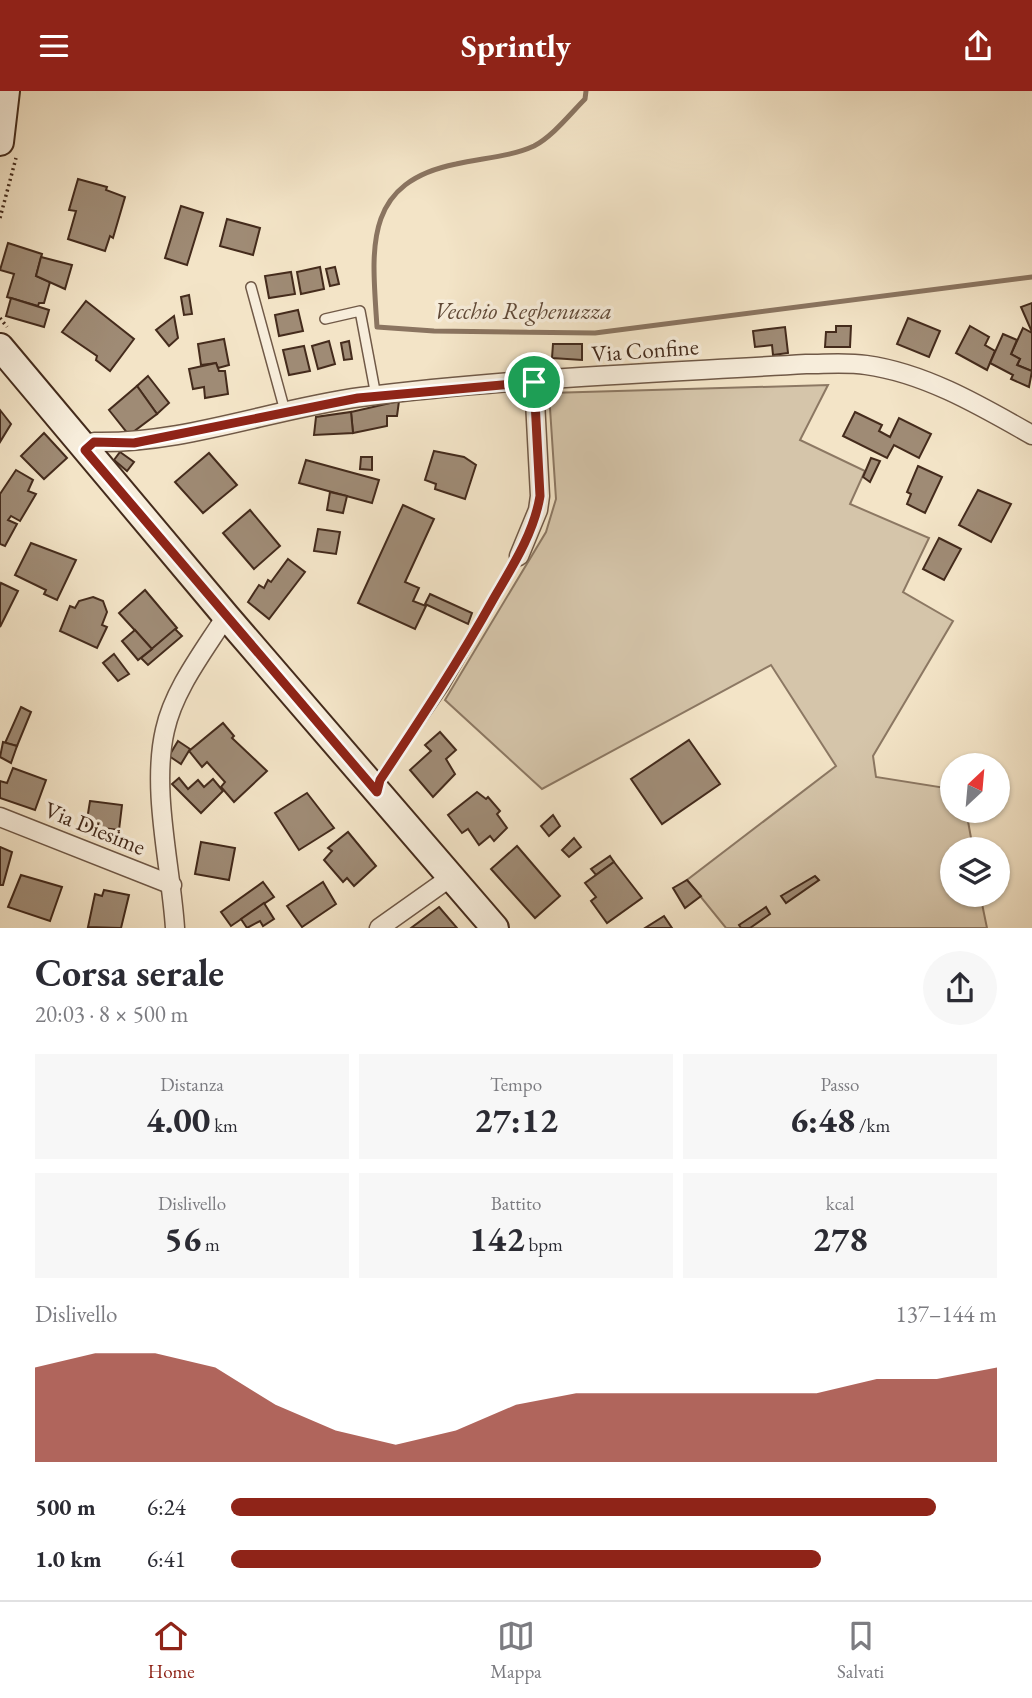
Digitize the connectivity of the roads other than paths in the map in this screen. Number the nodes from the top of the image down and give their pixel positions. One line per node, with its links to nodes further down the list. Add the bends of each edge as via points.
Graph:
1 (6, 91): 3 (street)
2 (16, 91): 3 (street)
3 (1, 136)
4 (251, 287): 9 (lane)
5 (325, 319): 8 (lane, via 360,311)
6 (0, 347): 11 (street)
7 (534, 382): 8 (street, Via Confine); 10 (street, Via Confine, via 864,364 926,382); 12 (street, via 540,496)
8 (376, 396): 9 (street, Via Confine)
9 (285, 411): 11 (street, Via Confine, via 134,443 94,442)
10 (1032, 435)
11 (85, 450): 13 (street)
12 (519, 556): 14 (lane, via 444,686 380,780)
13 (226, 616): 14 (street); 17 (street, Via Diesime, via 185,681 165,728 159,769)
14 (377, 792): 16 (street)
15 (0, 817): 17 (street, Via Diesime)
16 (452, 877): 19 (street); 20 (street)
17 (172, 885): 18 (street, Via Diesime)
18 (175, 928)
19 (379, 928)
20 (495, 928)

